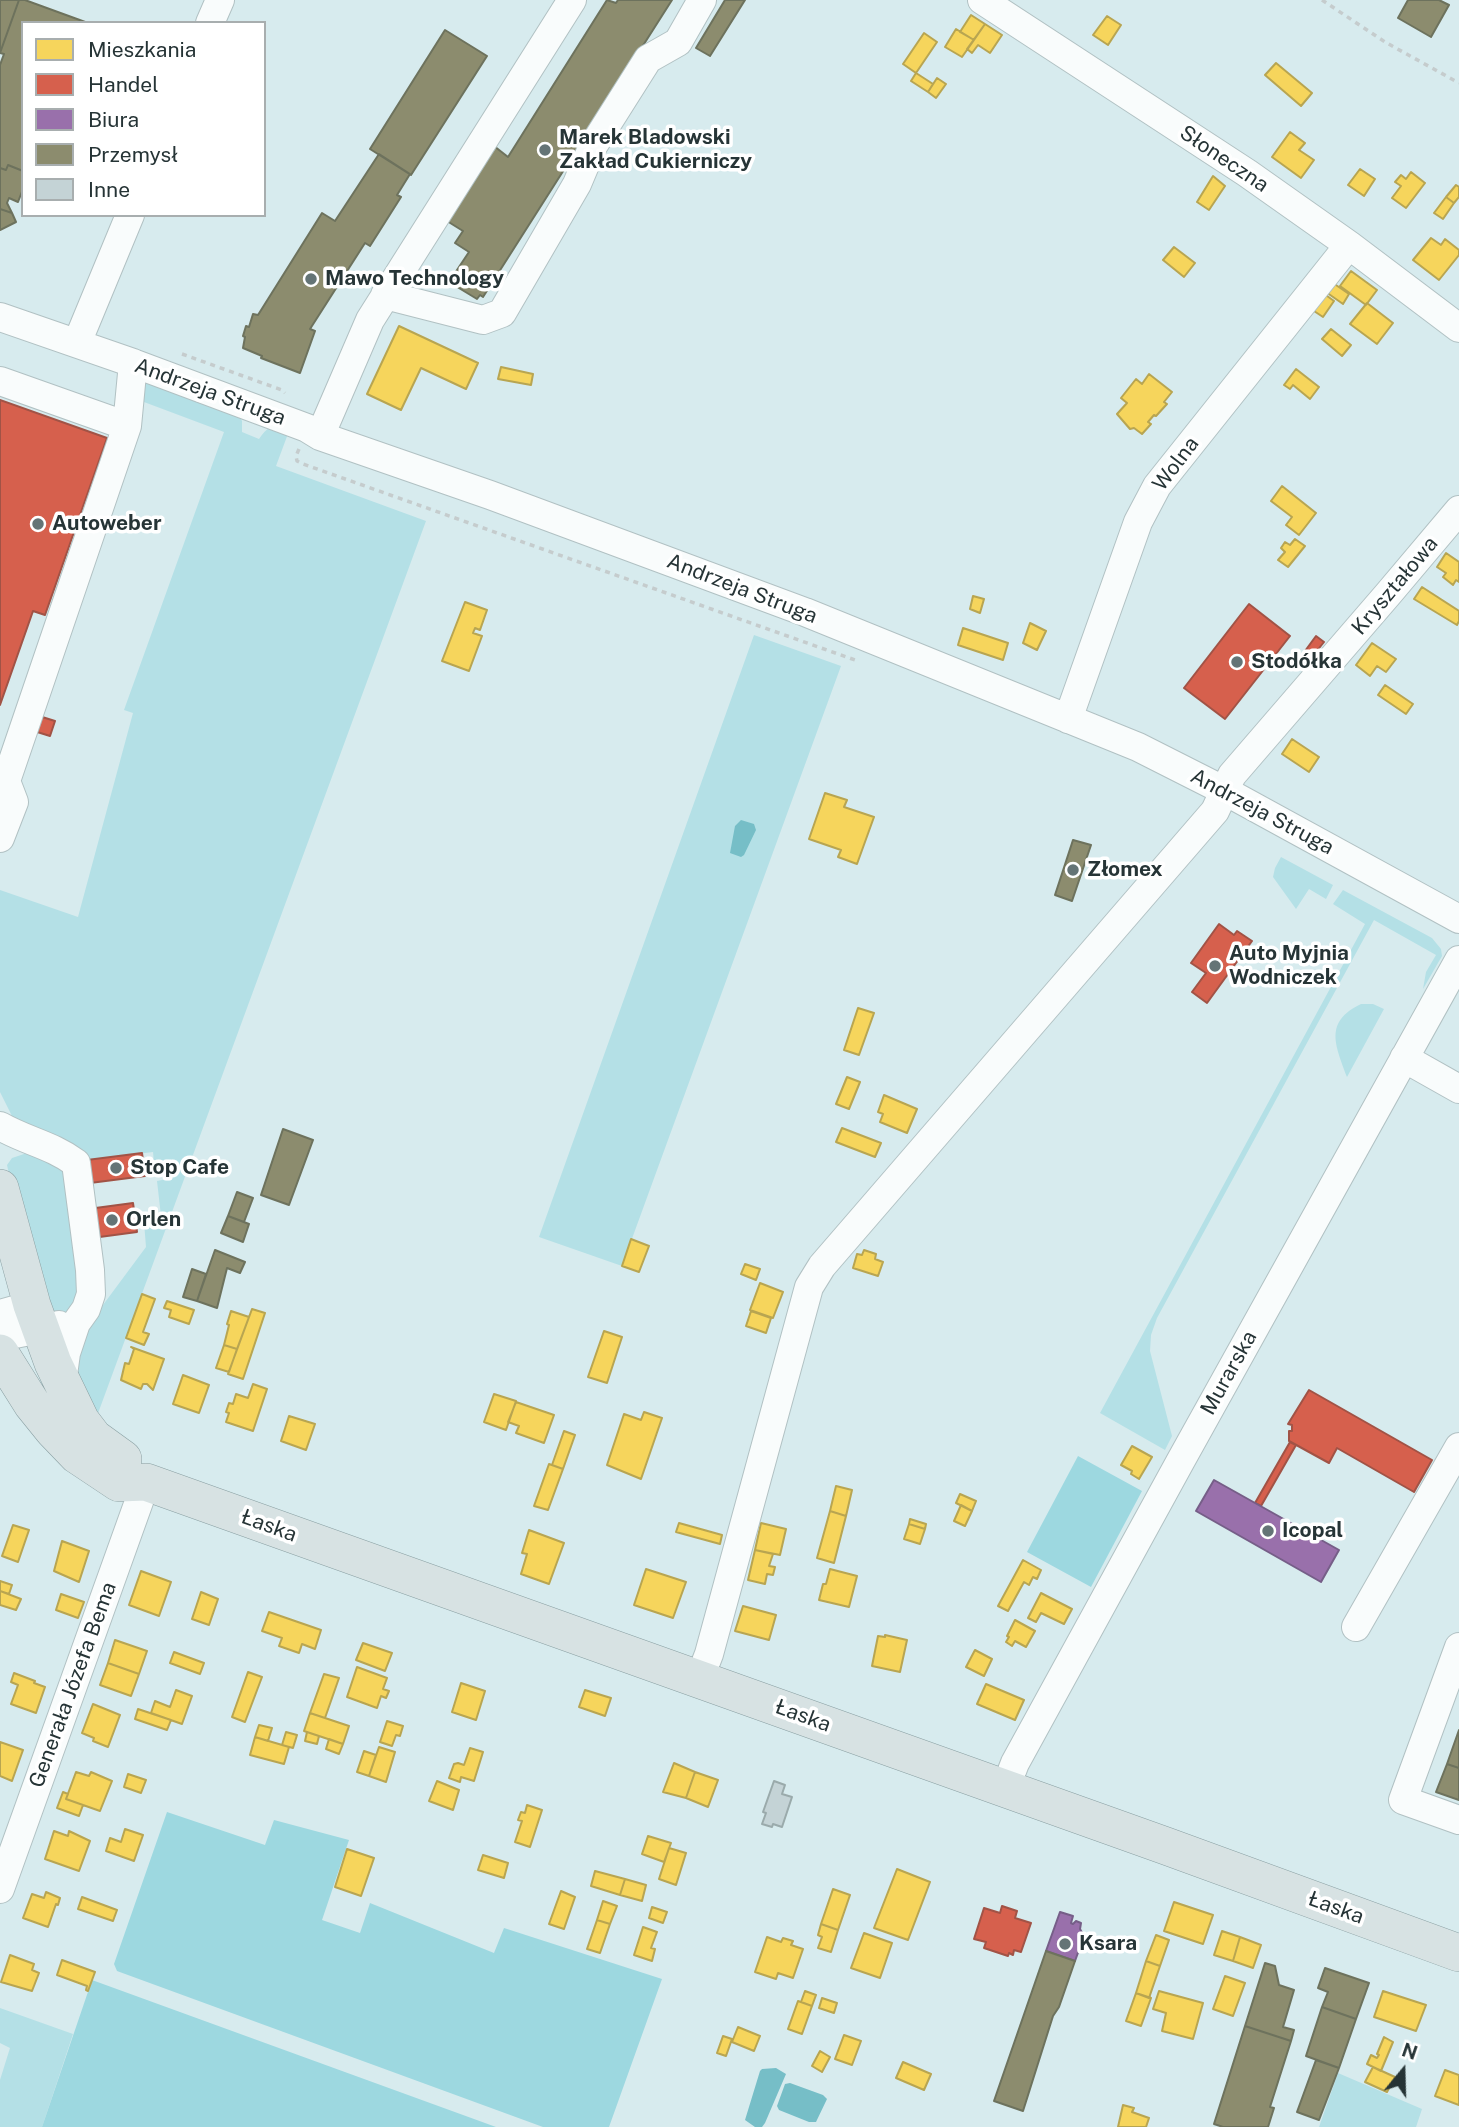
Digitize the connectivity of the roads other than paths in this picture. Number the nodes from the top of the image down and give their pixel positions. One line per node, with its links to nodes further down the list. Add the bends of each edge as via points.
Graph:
1 (220, 0): 5 (street)
2 (572, 0): 8 (street)
3 (702, 0): 8 (street, via 678,42 648,58 593,146 577,184 502,313 483,320)
4 (982, 0): 7 (street, Słoneczna)
5 (211, 21)
6 (129, 217): 11 (street)
7 (1349, 245): 10 (street, Słoneczna); 17 (street, Wolna, via 1157,486 1138,522)
8 (385, 295): 15 (street)
9 (0, 317): 11 (street, Andrzeja Struga)
10 (1459, 328)
11 (77, 343): 12 (street, Andrzeja Struga)
12 (133, 363): 14 (street); 15 (street, Andrzeja Struga)
13 (0, 381): 14 (street)
14 (127, 426): 18 (street)
15 (320, 436): 17 (street, Andrzeja Struga, via 805,612)
16 (1459, 510): 19 (street, Kryształowa, via 1232,775)
17 (1068, 719): 19 (street, Andrzeja Struga, via 1138,747)
18 (3, 780): 20 (street, via 14,802)
19 (1225, 791): 21 (street, Andrzeja Struga); 36 (street, Kryształowa, via 1215,811 822,1266 809,1287)
20 (0, 838)
21 (1459, 919)
22 (1459, 960): 23 (street, Murarska)
23 (1404, 1058): 24 (street); 37 (street, Murarska, via 1015,1763)
24 (1459, 1088)
25 (0, 1126): 28 (street, via 76,1163 91,1294)
26 (0, 1188): 27 (main road, Łaska)
27 (24, 1316): 28 (street); 29 (street); 31 (main road, Łaska)
28 (76, 1323): 31 (street)
29 (0, 1337)
30 (0, 1353): 33 (main road, Łaska, via 33,1404 77,1455 119,1483)
31 (62, 1382): 33 (main road, Łaska, via 94,1438 127,1461)
32 (1459, 1447): 34 (street)
33 (146, 1482): 36 (main road, Łaska); 39 (street, Generała Józefa Bema)
34 (1356, 1627)
35 (1459, 1647): 38 (street, via 1403,1800)
36 (699, 1679): 37 (main road, Łaska)
37 (1005, 1789): 40 (main road, Łaska)
38 (1459, 1820)
39 (0, 1889)
40 (1459, 1953)

